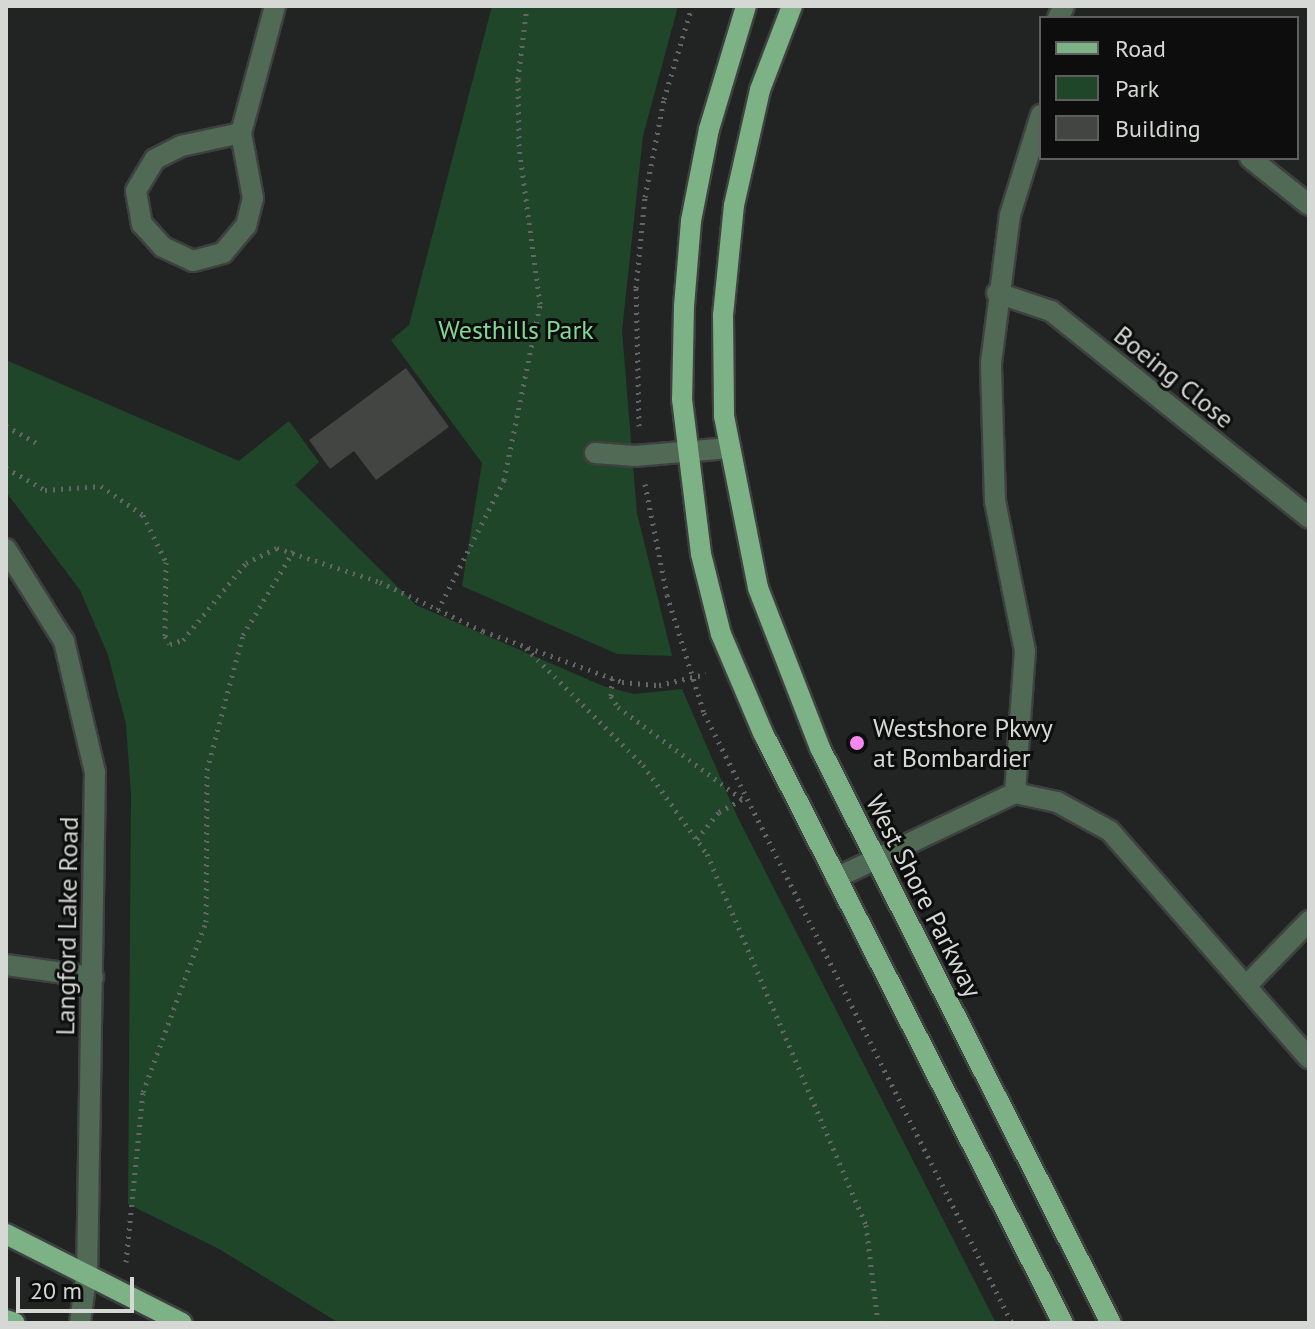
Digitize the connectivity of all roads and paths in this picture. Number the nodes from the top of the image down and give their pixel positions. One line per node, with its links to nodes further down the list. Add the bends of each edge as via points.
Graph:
1 (275, 6): 6 (street)
2 (527, 6): 19 (path, via 518,79 519,146 540,304 504,480)
3 (746, 6): 13 (main road, via 709,129 691,221 683,322)
4 (792, 6): 12 (main road, West Shore Parkway, via 760,90 734,205 723,315)
5 (1039, 121): 9 (street, via 1010,215)
6 (241, 133): 6 (street, via 181,146 155,159 136,191 142,224 163,247 193,261 223,253 246,226 253,198)
7 (1253, 160): 8 (street)
8 (1309, 205)
9 (997, 293): 16 (street, Boeing Close, via 1051,311); 22 (street, via 991,363 995,501 1025,651)
10 (6, 426): 11 (path)
11 (40, 445)
12 (729, 448): 13 (street); 25 (main road, West Shore Parkway, via 758,588 783,665)
13 (686, 451): 14 (street); 26 (main road, via 701,554 721,634)
14 (595, 453)
15 (6, 468): 18 (path, via 45,490 101,486 143,515 166,562 165,636 170,644 183,640 246,563 270,548)
16 (1309, 518)
17 (6, 549): 29 (street, Langford Lake Road, via 64,641 89,727 95,772)
18 (294, 550): 19 (path); 33 (path, via 243,635 207,770 206,922 143,1092)
19 (438, 610): 20 (path)
20 (525, 647): 21 (path); 24 (path, via 643,765)
21 (612, 678): 23 (path, via 611,696 618,707); 23 (path, via 659,685 690,678)
22 (1015, 793): 25 (street); 30 (street, via 1057,802 1110,831)
23 (743, 799): 24 (path, via 719,812); 40 (path)
24 (697, 839): 39 (path, via 866,1225)
25 (875, 858): 26 (street); 42 (main road, West Shore Parkway)
26 (836, 878): 41 (main road)
27 (1309, 921): 30 (street)
28 (6, 965): 29 (street)
29 (93, 977): 34 (street, Langford Lake Road)
30 (1247, 985): 31 (street)
31 (1309, 1058)
32 (6, 1234): 34 (main road)
33 (127, 1242)
34 (87, 1270): 37 (street, Langford Lake Road); 38 (main road)
35 (6, 1320): 36 (main road)
36 (15, 1323)
37 (80, 1323)
38 (182, 1323)
39 (878, 1323)
40 (1012, 1323)
41 (1063, 1323)
42 (1111, 1323)

